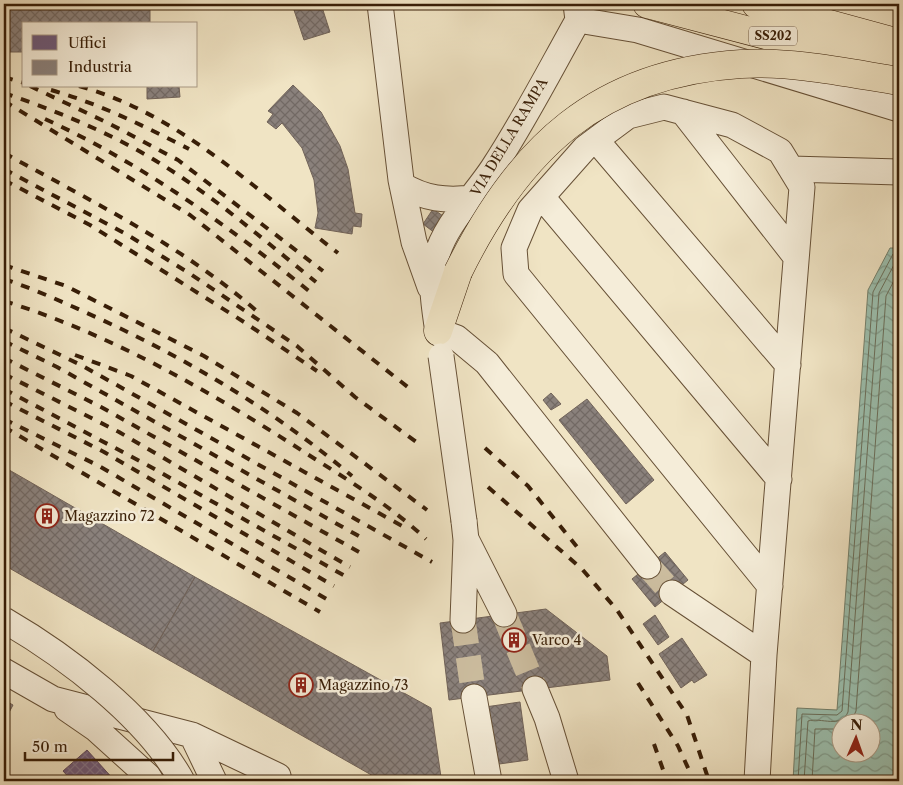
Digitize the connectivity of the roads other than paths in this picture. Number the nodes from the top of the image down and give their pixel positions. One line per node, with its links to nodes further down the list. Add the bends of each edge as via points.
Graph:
1 (380, 4): 6 (street, VIA DELLA RAMPA)
2 (390, 4): 6 (street, VIA DELLA RAMPA)
3 (647, 4): 8 (highway, SS202)
4 (756, 4): 7 (highway, SS202)
5 (577, 12): 10 (street); 17 (street, VIA DELLA RAMPA, via 502,152)
6 (385, 35): 15 (street, VIA DELLA RAMPA)
7 (899, 43)
8 (899, 70)
9 (899, 81): 20 (highway, bridge, via 814,69 742,64 661,77 629,87 589,109 542,148 511,184 472,244 458,272)
10 (899, 109)
11 (684, 112): 12 (street, via 664,107 628,116); 13 (street, via 732,125 780,151); 18 (street)
12 (596, 140): 16 (street); 21 (street)
13 (791, 169): 14 (street); 18 (street, via 802,187)
14 (899, 172)
15 (402, 185): 17 (street, via 435,199); 19 (street, VIA DELLA RAMPA, via 414,242)
16 (542, 196): 22 (street); 25 (street, via 530,210 514,248 516,274)
17 (472, 198): 19 (street, VIA DELLA RAMPA, via 446,234 435,259)
18 (796, 258): 21 (street)
19 (434, 298): 20 (street, VIA DELLA RAMPA)
20 (439, 344): 23 (street, VIA DELLA RAMPA, bridge); 24 (street, via 457,338 487,362)
21 (788, 364): 22 (street)
22 (780, 479): 25 (street)
23 (465, 530): 27 (street, VIA DELLA RAMPA); 29 (street, VIA DELLA RAMPA)
24 (648, 566)
25 (770, 586): 30 (street)
26 (672, 593): 30 (street)
27 (504, 614)
28 (4, 620): 37 (street, bridge, via 76,667 116,703 148,733)
29 (463, 620)
30 (764, 655): 42 (street)
31 (4, 671): 34 (street)
32 (535, 689): 41 (street, via 548,718)
33 (474, 697): 40 (street)
34 (53, 699): 35 (street); 36 (street, via 96,728)
35 (192, 735): 38 (street); 39 (street, via 278,776)
36 (151, 781)
37 (182, 781)
38 (214, 781)
39 (278, 781)
40 (489, 781)
41 (566, 781)
42 (757, 781)

